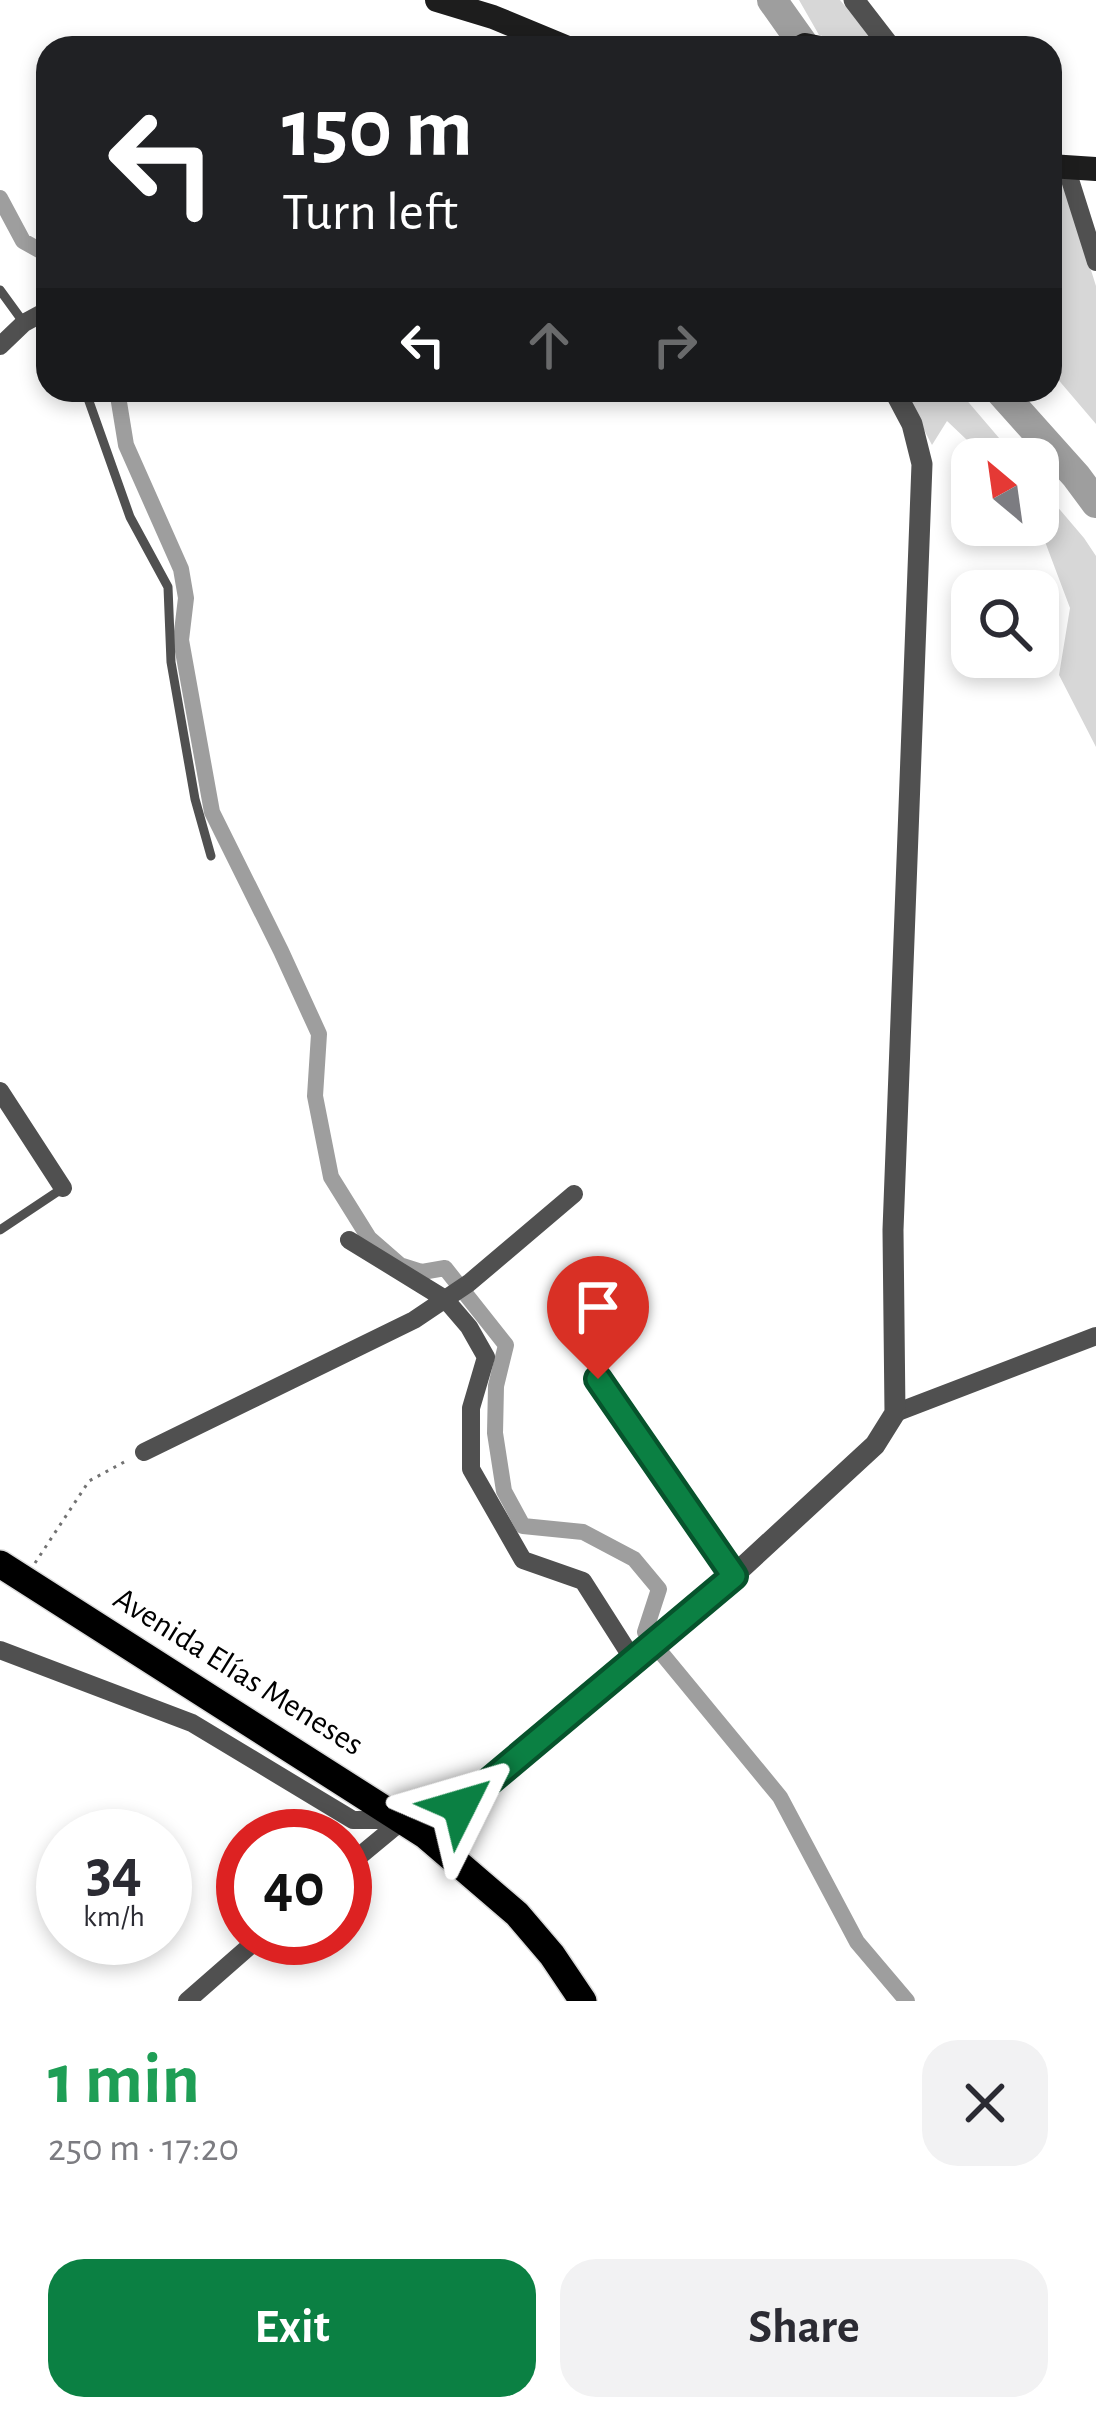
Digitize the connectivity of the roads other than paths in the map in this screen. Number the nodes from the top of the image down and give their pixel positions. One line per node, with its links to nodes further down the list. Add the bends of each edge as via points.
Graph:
1 (437, 0): 3 (main road)
2 (854, 0): 4 (street)
3 (539, 36)
4 (882, 36)
5 (1062, 167): 6 (main road)
6 (1096, 169)
7 (1062, 177): 8 (street)
8 (1096, 262)
9 (0, 290): 11 (lane)
10 (36, 317): 11 (street)
11 (24, 322): 12 (street)
12 (0, 346)
13 (89, 402): 15 (lane, via 130,517 167,587 171,662)
14 (900, 402): 24 (street, via 922,464 893,1230)
15 (211, 856)
16 (1, 1096): 17 (street)
17 (63, 1188): 19 (lane)
18 (574, 1193): 21 (street)
19 (0, 1230)
20 (349, 1240): 21 (street)
21 (456, 1292): 25 (street); 29 (street, via 486,1357 471,1408 471,1469 523,1561 583,1581)
22 (1096, 1336): 24 (street)
23 (598, 1379): 27 (street)
24 (896, 1413): 27 (street, via 875,1445)
25 (144, 1452)
26 (12, 1571): 30 (main road, Avenida Elías Meneses)
27 (734, 1576): 29 (street)
28 (0, 1650): 30 (street, via 192,1723 353,1820)
29 (634, 1661): 30 (street)
30 (414, 1827): 31 (street); 34 (main road, Avenida Elías Meneses, via 517,1914)
31 (372, 1852)
32 (228, 1965): 33 (street)
33 (187, 2001)
34 (583, 2001)

